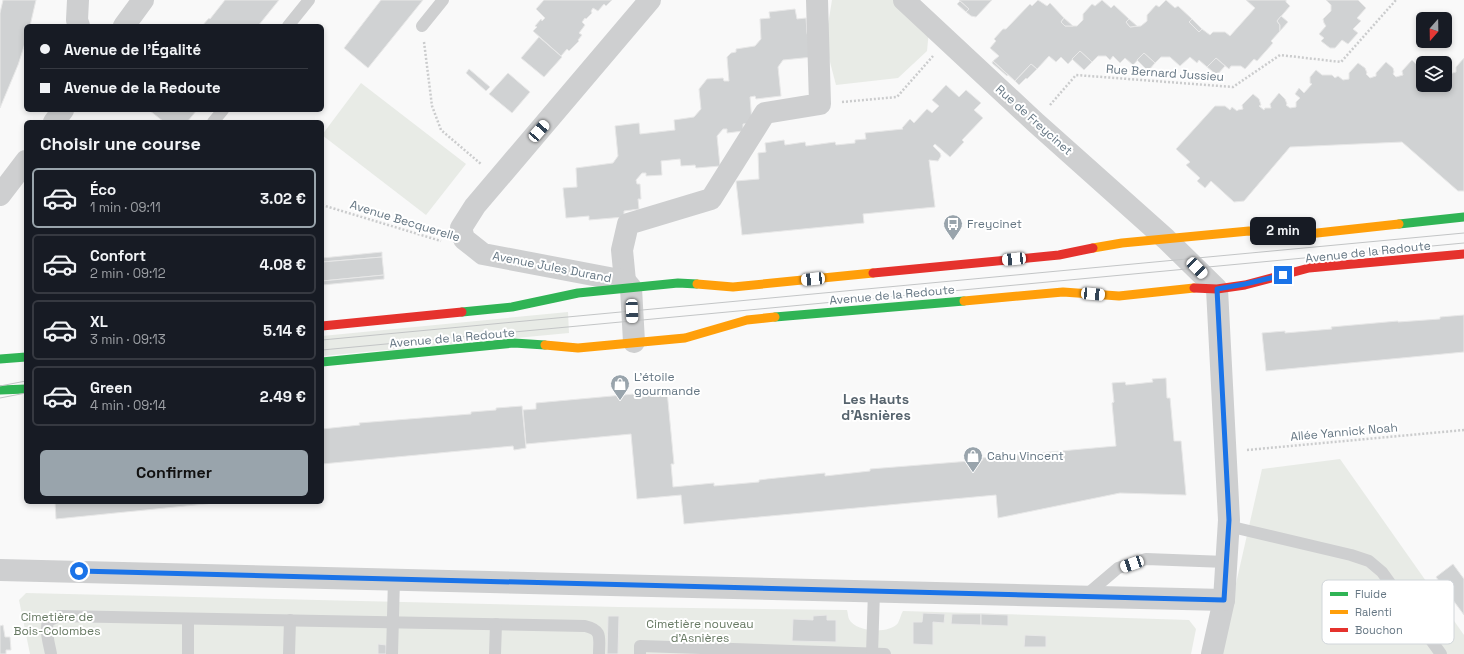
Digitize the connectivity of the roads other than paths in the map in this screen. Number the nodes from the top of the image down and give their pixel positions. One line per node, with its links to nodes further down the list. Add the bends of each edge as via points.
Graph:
1 (78, 0): 8 (street)
2 (143, 0): 9 (street)
3 (309, 0): 10 (lane)
4 (443, 0): 11 (lane)
5 (650, 0): 19 (street, Avenue Jules Durand, via 475,206 462,228 464,239 483,254)
6 (817, 0): 19 (street, via 820,104 765,113 711,200 628,224 622,250)
7 (904, 0): 17 (street, Rue de Freycinet)
8 (79, 24)
9 (125, 24)
10 (290, 24)
11 (422, 26)
12 (221, 112): 13 (lane)
13 (215, 120)
14 (24, 164): 15 (street)
15 (0, 195)
16 (1464, 217): 17 (main road, Avenue de la Redoute, via 1299,235 1249,231)
17 (1166, 239): 19 (main road, Avenue de la Redoute, via 1122,243 1059,254 734,287 678,283); 20 (street, Rue de Freycinet)
18 (1464, 254): 20 (main road, Avenue de la Redoute, via 1309,268)
19 (628, 284): 21 (main road, Avenue de la Redoute, via 512,307); 22 (street)
20 (1217, 289): 22 (main road, Avenue de la Redoute, via 1193,288 1119,296 1063,292 748,320 685,338); 28 (street)
21 (324, 326)
22 (634, 342): 25 (main road, Avenue de la Redoute, via 578,348 514,343)
23 (24, 358): 24 (main road)
24 (0, 359)
25 (324, 362)
26 (24, 389): 27 (main road)
27 (0, 390)
28 (1228, 526): 29 (street); 32 (lane, via 1369,561)
29 (1226, 562): 34 (lane, via 1146,559 1118,568); 35 (street)
30 (0, 570): 31 (street)
31 (394, 579): 33 (street); 38 (lane)
32 (1388, 580)
33 (874, 591): 34 (street); 49 (lane)
34 (1085, 596): 35 (street)
35 (1224, 600): 51 (street)
36 (188, 619): 37 (lane); 42 (lane, via 59,616 48,620 46,631); 43 (lane)
37 (290, 620): 38 (lane); 44 (lane)
38 (393, 622): 39 (lane); 45 (lane)
39 (496, 624): 46 (lane); 47 (lane, via 585,626 596,630)
40 (1434, 644): 52 (lane)
41 (759, 652): 48 (lane, via 640,646); 49 (lane)
42 (51, 654)
43 (188, 654)
44 (290, 654)
45 (392, 654)
46 (495, 654)
47 (599, 654)
48 (640, 654)
49 (872, 654): 50 (lane)
50 (885, 654)
51 (1212, 654)
52 (1441, 654)

